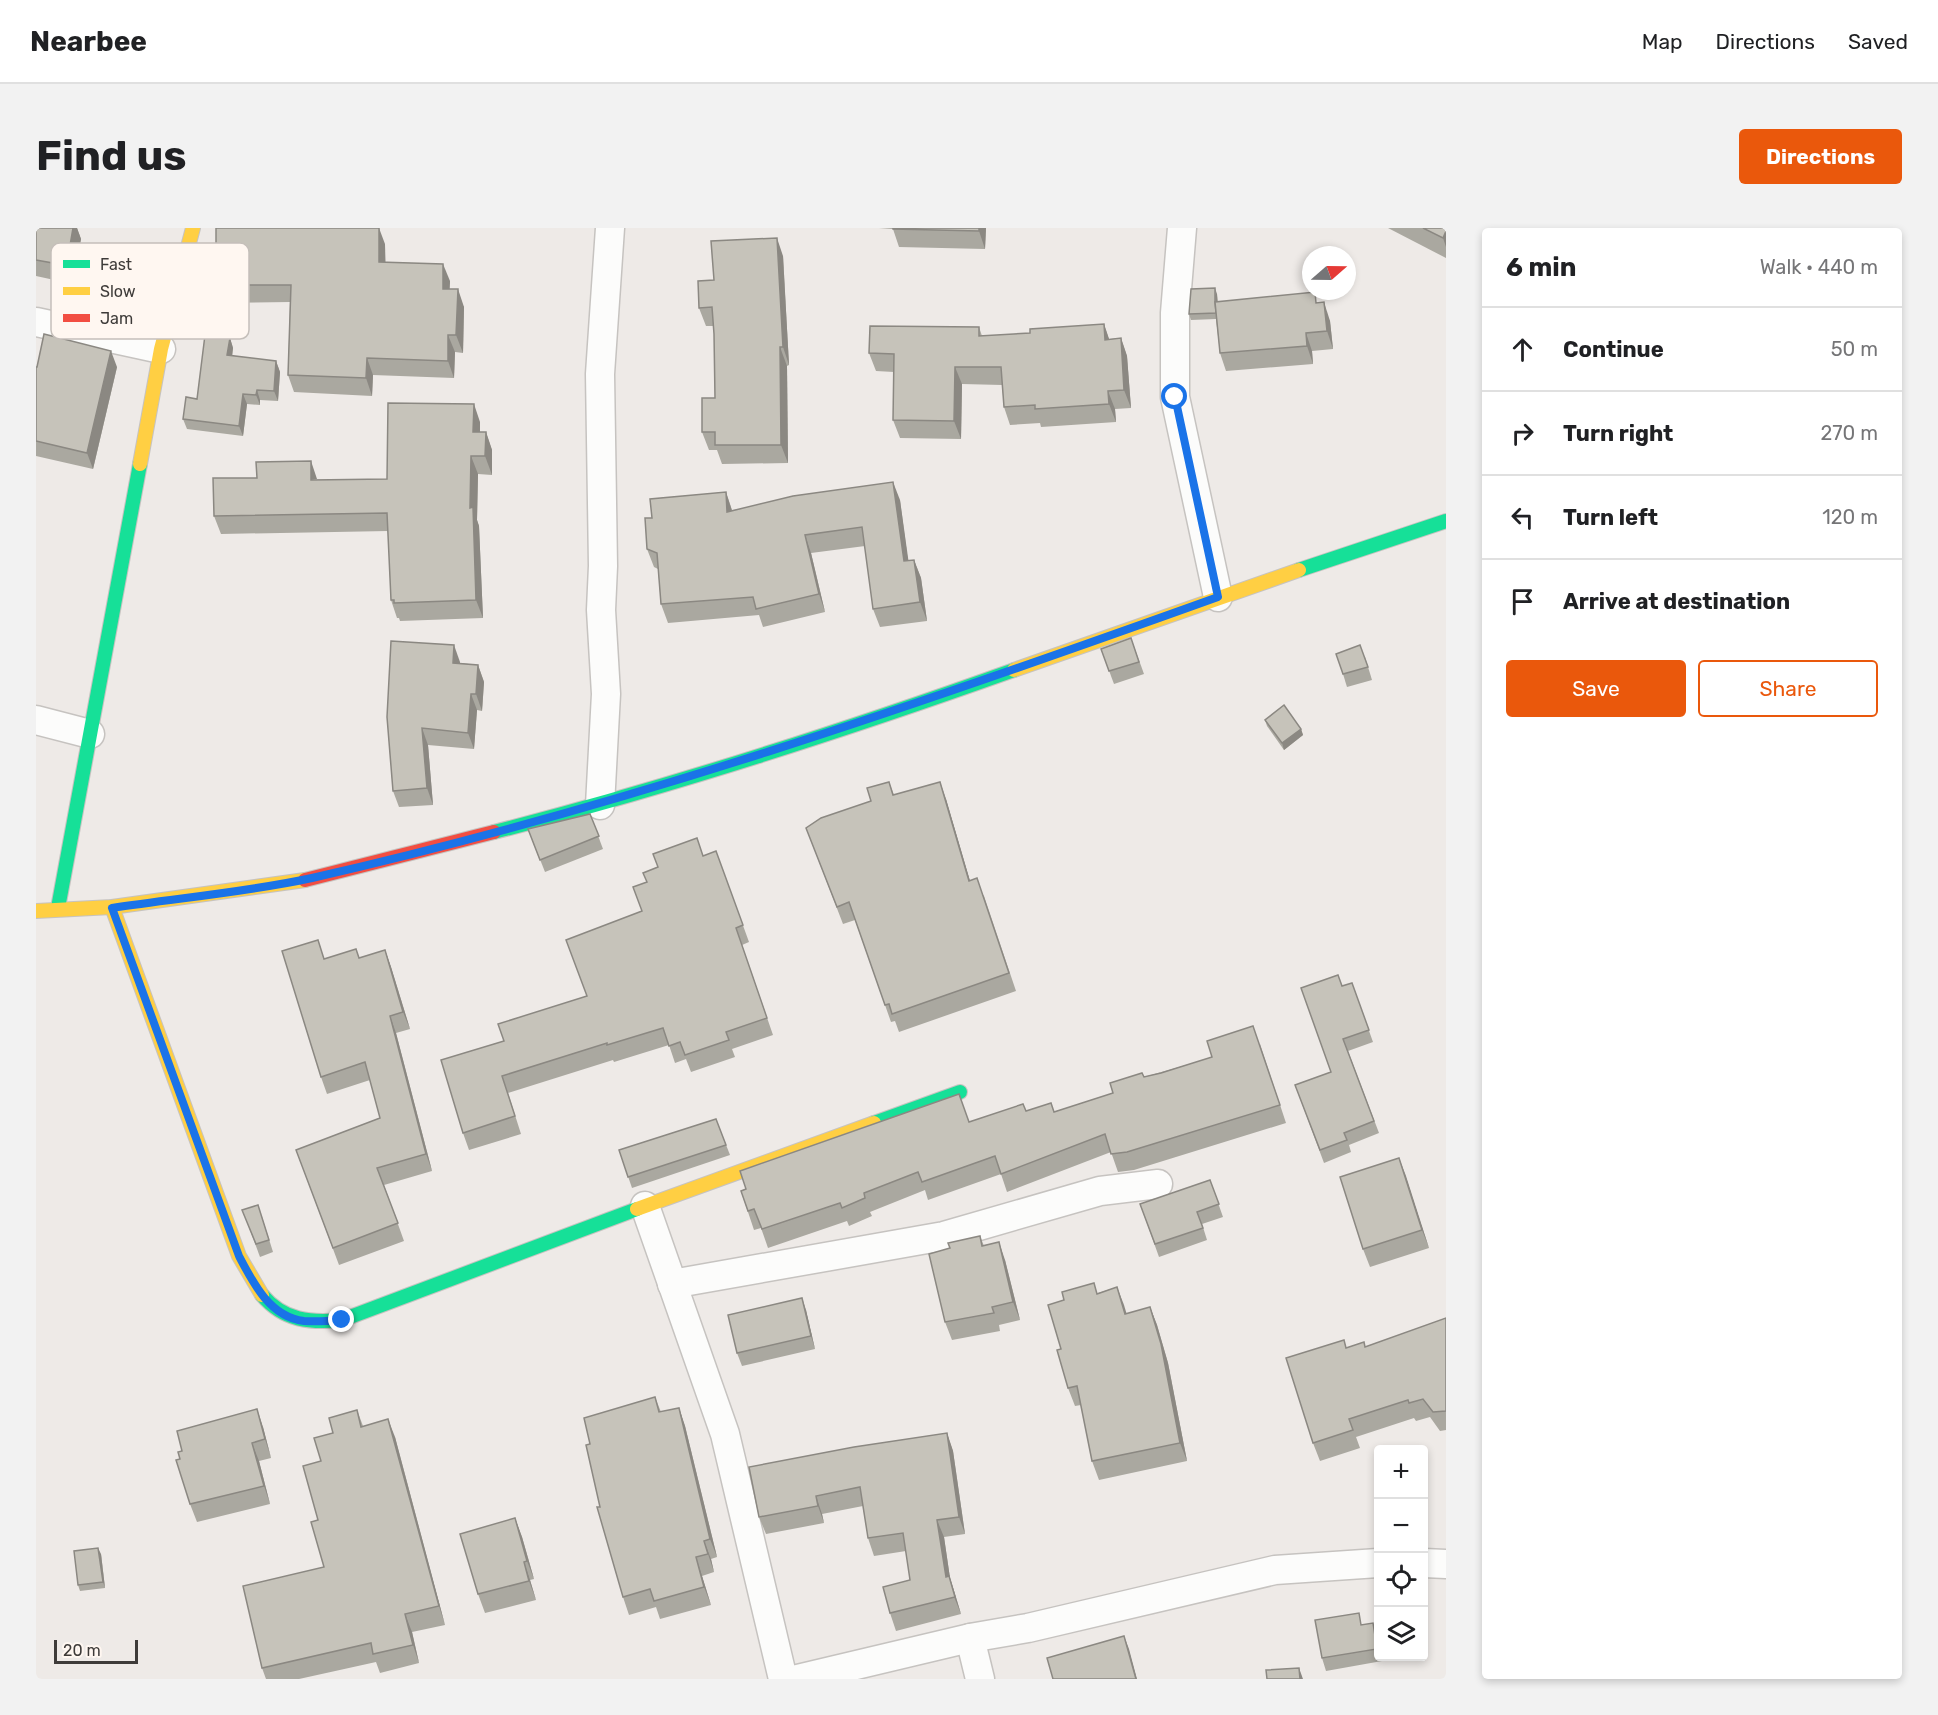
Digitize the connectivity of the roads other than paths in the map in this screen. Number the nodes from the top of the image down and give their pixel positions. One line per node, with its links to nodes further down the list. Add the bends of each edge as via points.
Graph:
1 (193, 228): 4 (street)
2 (610, 228): 14 (street, via 600,374 601,610 606,694)
3 (1182, 228): 11 (street, via 1175,314 1175,397)
4 (189, 243)
5 (36, 322): 6 (street)
6 (51, 325)
7 (115, 339): 9 (street)
8 (164, 339): 9 (street)
9 (161, 349): 13 (street)
10 (1446, 522): 11 (street)
11 (1218, 597): 14 (street, via 921,703)
12 (36, 720): 13 (street)
13 (90, 734): 15 (street)
14 (600, 805): 16 (street, via 309,879)
15 (58, 908): 16 (street); 17 (street)
16 (112, 908): 20 (street, via 239,1256 258,1292 275,1308 302,1321 342,1320)
17 (36, 911)
18 (960, 1092): 20 (street)
19 (1158, 1184): 21 (street, via 1100,1191 944,1236)
20 (645, 1206): 21 (street)
21 (672, 1284): 26 (street, via 725,1434)
22 (1374, 1563): 25 (street, via 1275,1570)
23 (1428, 1563): 24 (street)
24 (1446, 1564)
25 (970, 1638): 27 (street); 28 (street)
26 (783, 1679)
27 (797, 1679)
28 (980, 1679)

